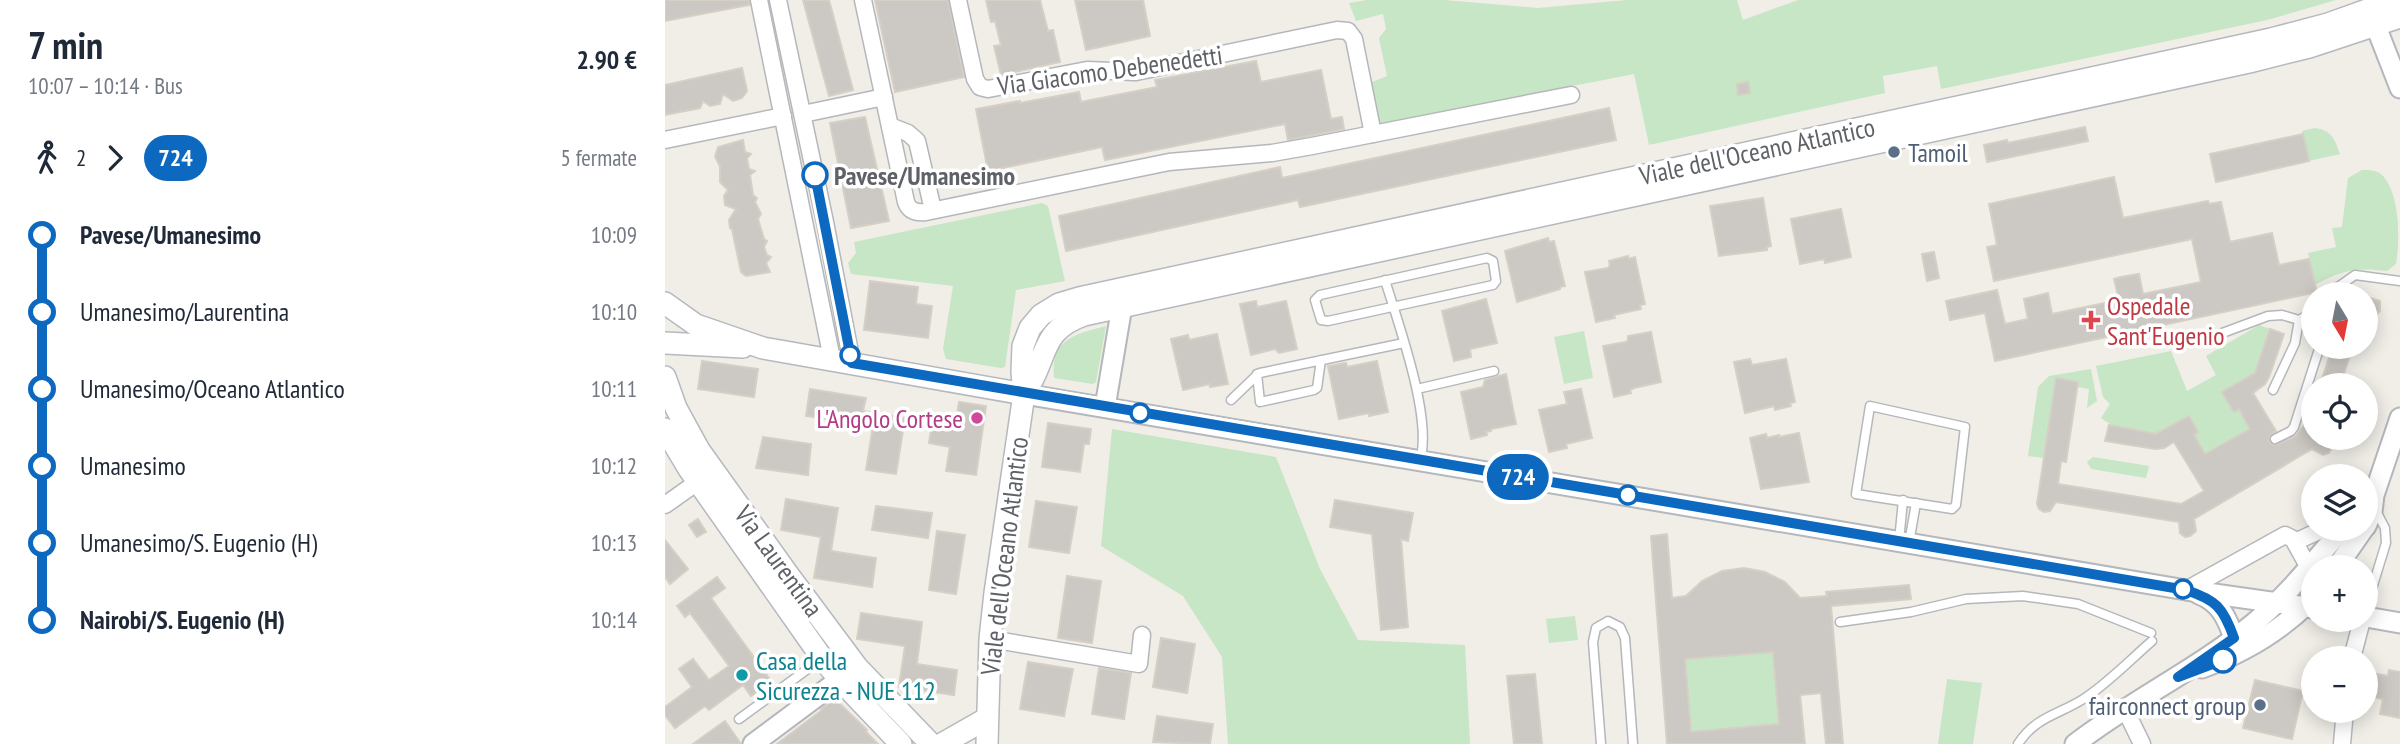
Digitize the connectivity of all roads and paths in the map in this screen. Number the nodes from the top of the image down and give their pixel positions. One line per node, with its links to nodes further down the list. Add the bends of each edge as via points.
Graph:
1 (759, 0): 12 (street)
2 (778, 0): 11 (street)
3 (863, 0): 10 (street)
4 (958, 0): 14 (street, Via Giacomo Debenedetti, via 975,82 988,89 1087,70 1136,72 1348,31 1354,39)
5 (2395, 0): 7 (main road, Viale dell'Oceano Atlantico)
6 (2400, 17): 7 (main road, Viale dell'Oceano Atlantico)
7 (2373, 18): 8 (street); 22 (main road, Viale dell'Oceano Atlantico, via 2309,47 2249,62)
8 (2400, 88)
9 (1571, 95): 14 (street)
10 (884, 97): 11 (street); 13 (street)
11 (803, 114): 17 (street)
12 (783, 116): 15 (street); 18 (street)
13 (890, 127): 16 (street, via 918,141); 16 (street, via 907,205 915,212)
14 (1373, 134): 16 (street, via 1281,152 1158,164)
15 (665, 140)
16 (933, 210)
17 (825, 222): 18 (street); 33 (street)
18 (806, 225): 33 (street)
19 (1385, 280): 24 (lane); 24 (lane, via 1315,300 1321,320 1328,321); 24 (lane, via 1487,258 1493,261 1496,283)
20 (2400, 281): 21 (lane, via 2355,275)
21 (2345, 282)
22 (1119, 298): 39 (main road, Viale dell'Oceano Atlantico, via 1061,326 1049,340); 41 (street)
23 (665, 303): 30 (main road, via 697,325)
24 (1393, 307): 28 (lane)
25 (2301, 318): 26 (lane)
26 (2298, 320): 27 (lane, via 2269,316); 38 (lane, via 2295,343)
27 (2209, 338)
28 (1404, 343): 32 (lane); 37 (lane)
29 (665, 344): 30 (main road)
30 (763, 348): 33 (main road)
31 (2317, 359): 44 (lane, via 2294,427)
32 (1321, 360): 35 (lane); 35 (lane, via 1317,388 1263,403)
33 (842, 361): 39 (main road)
34 (1494, 370): 37 (lane)
35 (1256, 376): 40 (lane)
36 (665, 377): 46 (main road, Via Laurentina)
37 (1417, 388): 45 (lane, via 1424,444)
38 (2273, 390)
39 (1024, 394): 41 (street); 71 (main road, Viale dell'Oceano Atlantico)
40 (1231, 400)
41 (1105, 407): 45 (street)
42 (2400, 418): 47 (street)
43 (665, 429): 46 (main road, Via Laurentina)
44 (2275, 439)
45 (1420, 460): 55 (street)
46 (705, 476): 50 (street); 72 (main road, Via Laurentina); 73 (main road, Via Laurentina)
47 (2378, 482)
48 (1903, 500): 49 (lane); 49 (lane, via 1856,494 1870,406 1965,427 1957,505 1952,509); 55 (lane)
49 (1916, 503): 55 (lane)
50 (665, 505)
51 (2378, 514): 60 (lane, via 2386,543)
52 (2301, 540): 56 (street)
53 (2344, 541): 57 (street)
54 (2355, 541): 57 (street)
55 (1904, 542): 62 (street)
56 (2295, 542): 58 (street); 62 (street, via 2281,537)
57 (2350, 549): 59 (street)
58 (2302, 555)
59 (2346, 555)
60 (2378, 569)
61 (2301, 576): 63 (street)
62 (2186, 590): 63 (street); 70 (street, via 2218,605)
63 (2277, 602): 64 (street); 70 (street)
64 (2301, 603)
65 (2301, 612): 74 (street, via 2246,650)
66 (2378, 620): 68 (street)
67 (1840, 622): 88 (lane, via 1966,599 2024,596 2078,604 2151,637 2093,692 2038,722)
68 (2400, 623)
69 (1142, 635): 71 (street, via 1139,664)
70 (2234, 638): 74 (street)
71 (990, 639): 78 (main road, Viale dell'Oceano Atlantico)
72 (822, 658): 75 (main road, Via Laurentina); 77 (lane)
73 (857, 667): 75 (street); 82 (main road, Via Laurentina)
74 (2178, 677): 76 (street)
75 (840, 680): 80 (street); 81 (main road, Via Laurentina)
76 (2125, 709): 89 (street); 90 (street)
77 (739, 719)
78 (986, 719): 83 (main road); 84 (main road, Viale dell'Oceano Atlantico); 85 (main road, Viale dell'Oceano Atlantico)
79 (2344, 723): 91 (street)
80 (753, 744)
81 (901, 744)
82 (931, 744)
83 (941, 744)
84 (986, 744)
85 (997, 744)
86 (1601, 744): 87 (lane, via 1593,642 1597,628 1608,621 1620,627 1625,638)
87 (1633, 744)
88 (2018, 744)
89 (2075, 744)
90 (2142, 744)
91 (2342, 744)

